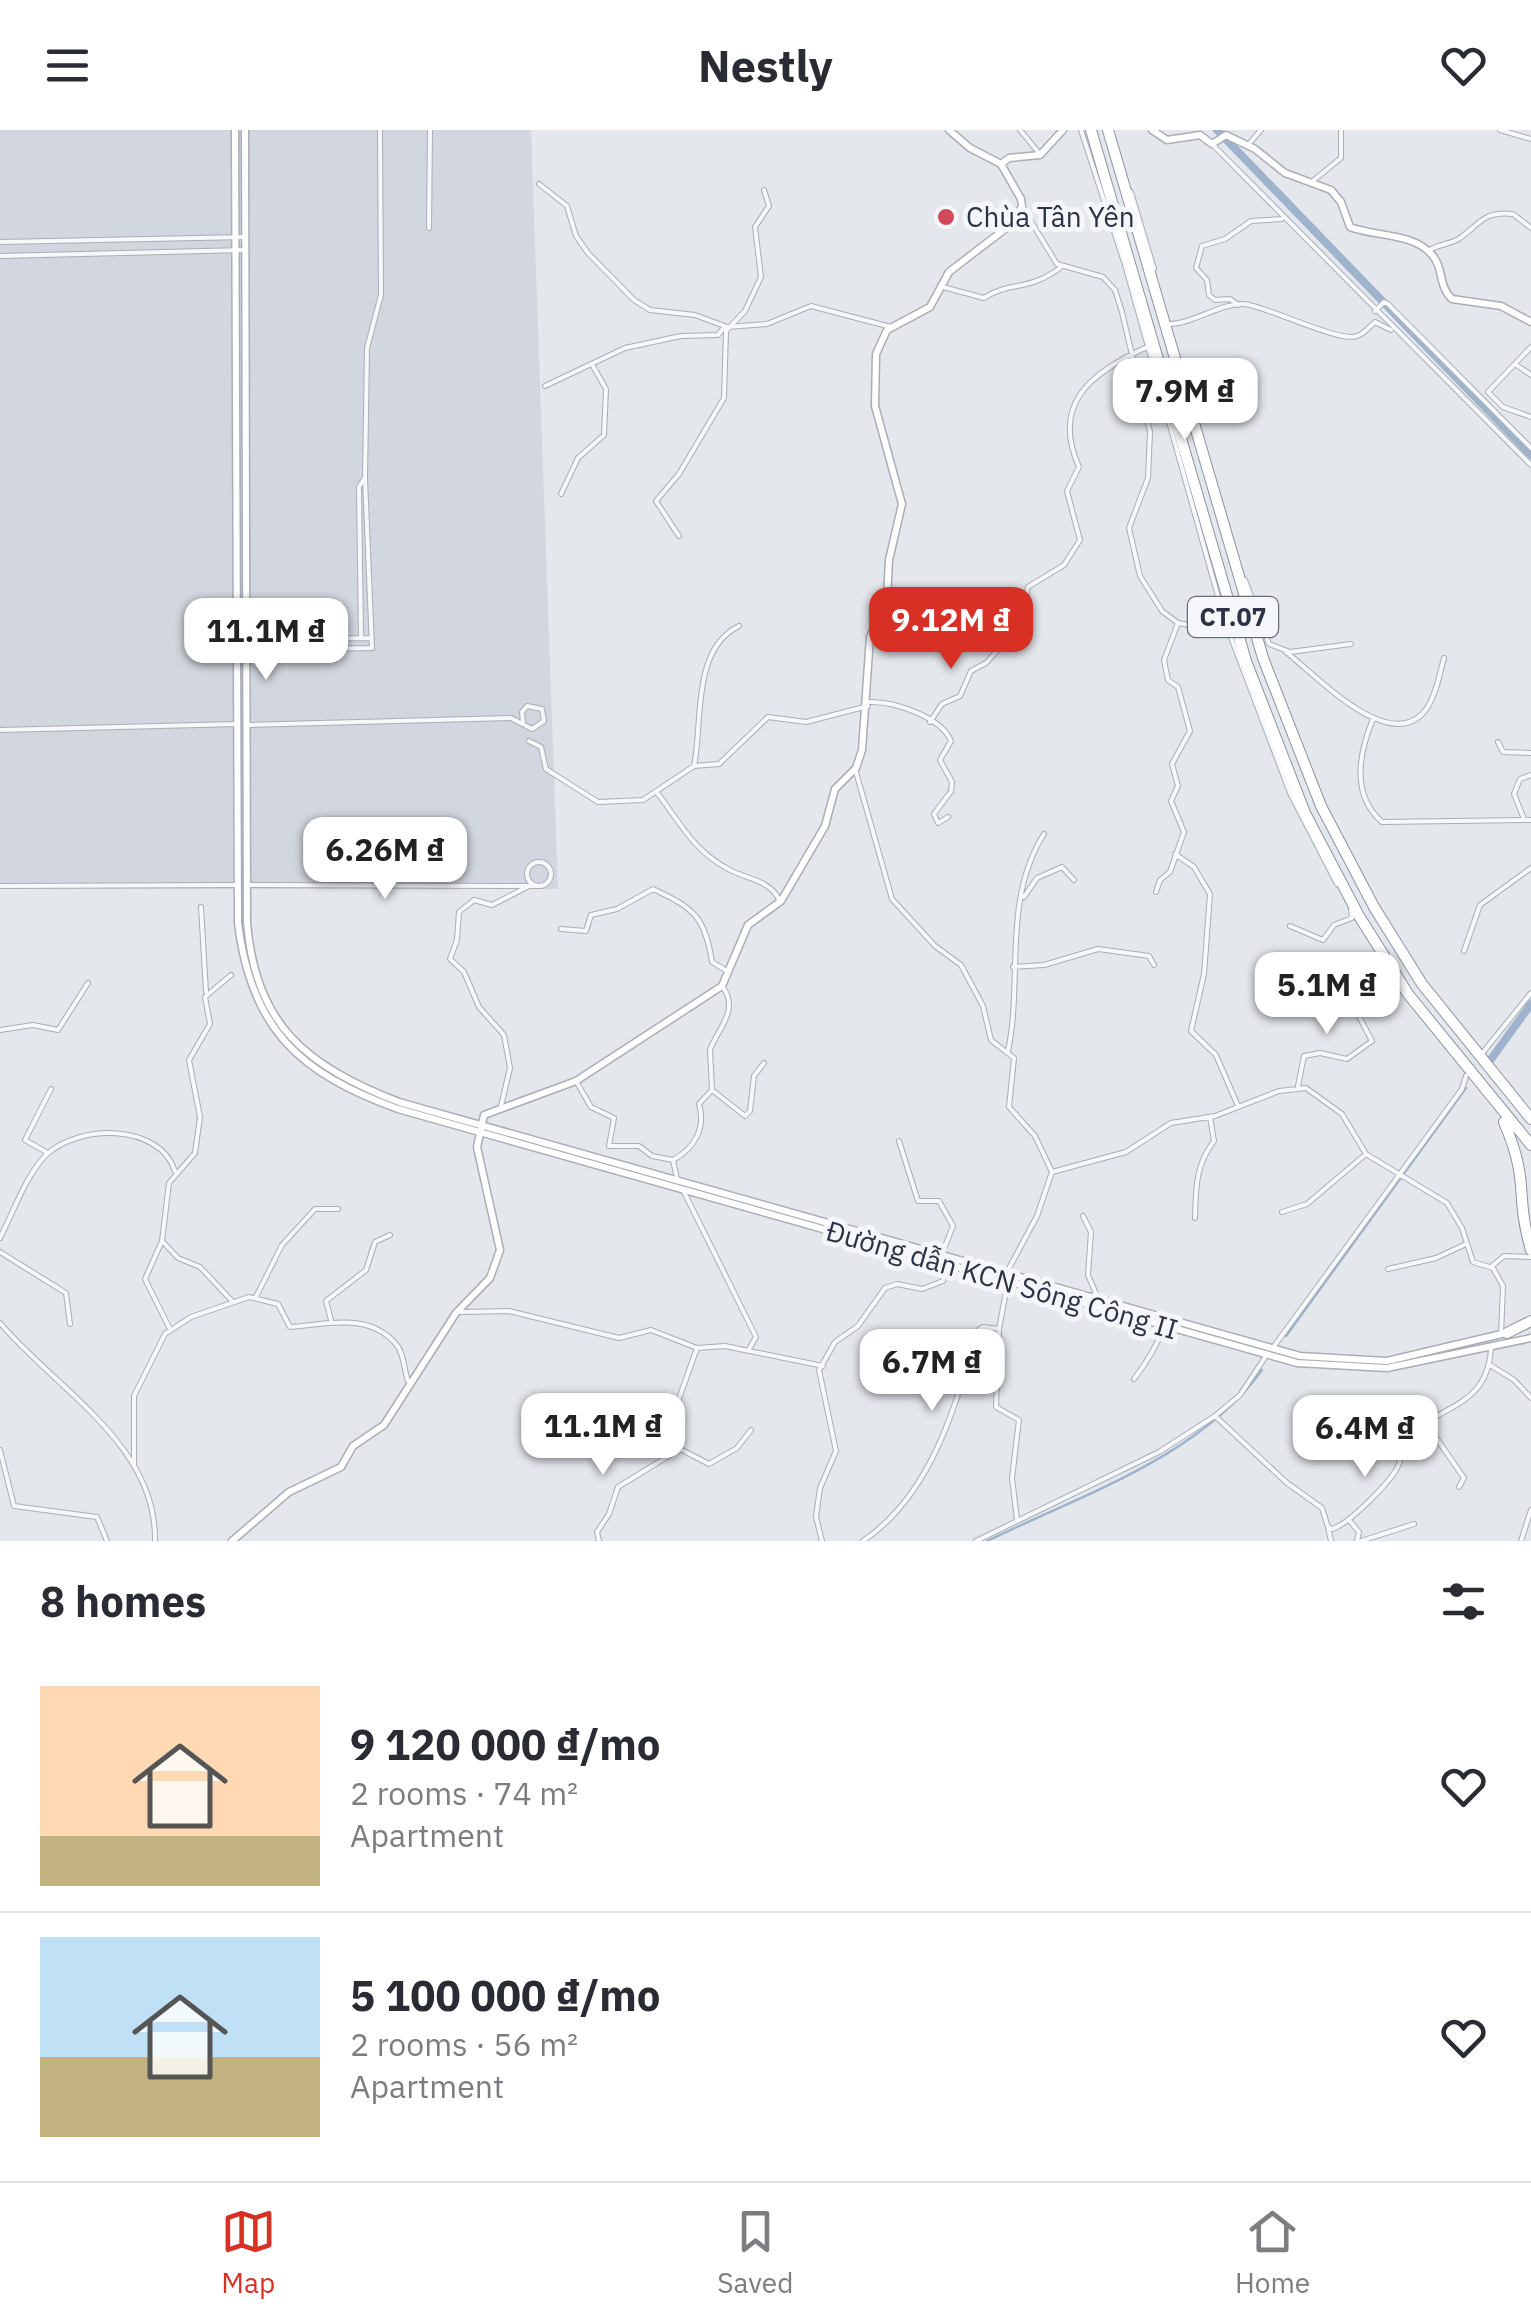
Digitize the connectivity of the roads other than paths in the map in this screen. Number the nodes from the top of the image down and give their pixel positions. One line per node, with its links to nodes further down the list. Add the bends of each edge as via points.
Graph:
1 (235, 130): 29 (street)
2 (245, 130): 30 (street)
3 (380, 130): 55 (street, via 381,295 367,348)
4 (430, 130): 27 (street)
5 (949, 130): 21 (street)
6 (1020, 130): 20 (street)
7 (1064, 130): 20 (street)
8 (1081, 130): 45 (street)
9 (1090, 130): 118 (highway, CT.07, via 1271,732 1359,916)
10 (1110, 130): 41 (street); 125 (highway, CT.07, via 1288,726 1355,873 1422,984)
11 (1152, 130): 15 (street, via 1172,141)
12 (1261, 130): 19 (street)
13 (1341, 130): 22 (street, via 1341,158)
14 (1500, 130): 17 (street)
15 (1203, 133): 18 (street)
16 (1224, 133): 18 (street); 19 (street)
17 (1531, 139)
18 (1214, 143): 26 (street)
19 (1248, 145): 22 (street, via 1286,174)
20 (1040, 154): 21 (street)
21 (1001, 164): 25 (street)
22 (1314, 180): 34 (street, via 1338,197 1350,227)
23 (539, 184): 42 (street, via 565,203 578,241 638,304)
24 (764, 190): 42 (street, via 769,206 755,226 760,277 745,311)
25 (1022, 207): 36 (street); 37 (street, via 1005,229 948,273)
26 (1284, 218): 38 (street, via 1251,221 1202,246 1196,268 1209,295); 39 (street)
27 (429, 228)
28 (1531, 228): 34 (street, via 1513,214 1491,215)
29 (236, 237): 30 (street); 31 (street); 33 (street)
30 (246, 237): 32 (street)
31 (0, 242)
32 (246, 250): 33 (street); 64 (street)
33 (236, 251): 35 (street); 76 (street)
34 (1428, 251): 40 (street, via 1452,299 1501,306)
35 (0, 256)
36 (1061, 267): 37 (street, via 1037,284 984,298); 47 (street, via 1090,270 1110,284)
37 (943, 287): 43 (street, via 930,308)
38 (1238, 305): 41 (street, via 1190,324); 44 (street, via 1343,338 1375,322)
39 (1374, 311): 44 (street); 53 (street, via 1383,302)
40 (1531, 322)
41 (1168, 324): 68 (street, via 1257,627 1266,642)
42 (726, 327): 43 (street, via 767,324 811,306); 49 (street, via 718,334 626,348); 57 (street, via 724,398 656,501)
43 (891, 327): 58 (street, via 874,374 875,406 902,500)
44 (1395, 331): 54 (street)
45 (1147, 346): 47 (street); 59 (street)
46 (1531, 347): 48 (street)
47 (1129, 355): 60 (street, via 1150,452 1148,478 1130,521 1130,547 1159,607); 65 (street, via 1102,371 1072,404 1069,430 1079,468 1067,491 1080,540 1064,564 1028,587 1019,637)
48 (1515, 364): 50 (street); 52 (street, via 1488,395)
49 (593, 366): 51 (street); 56 (street, via 606,389 604,435 578,458)
50 (1531, 375)
51 (545, 386)
52 (1531, 418)
53 (1531, 448)
54 (1531, 465)
55 (365, 478): 62 (street, via 358,487); 63 (street)
56 (561, 494)
57 (678, 536)
58 (887, 599): 65 (street, via 902,620 947,618); 70 (street, via 870,637)
59 (1225, 621): 60 (street); 102 (street, via 1297,809 1352,911 1323,940)
60 (1178, 624): 90 (street, via 1164,665 1190,731 1172,764 1178,786 1171,801 1184,832)
61 (739, 626): 82 (street, via 711,658 700,695)
62 (360, 638): 63 (street); 64 (street)
63 (371, 638): 67 (street, via 372,648)
64 (248, 639): 67 (street)
65 (1004, 643): 74 (street)
66 (1350, 644): 68 (street)
67 (248, 650): 77 (street)
68 (1286, 652): 73 (street)
69 (1444, 658): 73 (street, via 1433,698 1420,716)
70 (868, 704): 74 (street, via 895,704); 82 (street, via 806,722 768,717 718,764); 83 (street)
71 (522, 712): 72 (street); 75 (street); 75 (street, via 536,705 545,717 536,728)
72 (511, 718): 75 (street); 77 (street)
73 (1373, 720): 87 (street, via 1359,763 1368,806 1382,822)
74 (930, 722): 86 (street, via 951,737 940,760 952,782 950,793 934,814 938,823)
75 (523, 723)
76 (238, 724): 78 (street); 94 (street)
77 (248, 725): 94 (street)
78 (0, 730)
79 (529, 741): 85 (street, via 542,747 546,769 598,802)
80 (1498, 742): 81 (street, via 1503,752)
81 (1531, 753)
82 (694, 766): 85 (street)
83 (853, 771): 99 (street, via 834,790 825,826); 115 (street, via 892,899 961,965 985,1010 991,1040)
84 (1531, 775): 87 (street, via 1520,779 1514,794)
85 (658, 794): 99 (street, via 690,843 725,868 770,885)
86 (948, 817)
87 (1524, 819): 88 (street)
88 (1531, 820)
89 (1044, 834): 100 (street)
90 (1175, 854): 98 (street); 124 (street, via 1194,866 1210,894 1204,974 1191,1030 1218,1058)
91 (1531, 868): 104 (street, via 1480,906)
92 (527, 875): 96 (street); 97 (street); 97 (street, via 534,862 546,864 552,874)
93 (1074, 880): 100 (street, via 1064,866 1034,880)
94 (243, 885): 95 (street); 96 (street); 127 (street, via 254,970 285,1036 312,1069 398,1109)
95 (0, 886)
96 (526, 886): 97 (street); 123 (street, via 492,905 474,900 458,912 450,959 504,1035 510,1068)
97 (542, 886)
98 (1156, 892)
99 (780, 901): 107 (street, via 748,925)
100 (1021, 901): 106 (street)
101 (201, 907): 113 (street)
102 (1290, 926)
103 (561, 929): 107 (street, via 586,931 591,914 654,890 688,906 710,939 712,962)
104 (1464, 951)
105 (1154, 965): 106 (street, via 1145,955 1098,948)
106 (1012, 968): 115 (street)
107 (728, 972): 111 (street)
108 (231, 975): 113 (street)
109 (1352, 980): 120 (street, via 1352,1005 1372,1040 1347,1059 1304,1056)
110 (88, 984): 114 (street, via 58,1030)
111 (722, 986): 119 (street); 122 (street, via 728,994 726,1020 710,1050)
112 (1531, 993): 116 (street)
113 (206, 995): 133 (street, via 210,1024 189,1060 200,1117 195,1154)
114 (0, 1030)
115 (1008, 1051): 134 (street, via 1015,1061 1010,1107 1035,1136)
116 (1480, 1056)
117 (764, 1063): 122 (street, via 744,1116)
118 (1464, 1071): 129 (highway, CT.07); 135 (street, via 1462,1089); 148 (highway, via 1527,1162)
119 (576, 1081): 123 (street); 132 (street, via 597,1112 614,1118 609,1146 641,1146)
120 (1298, 1087): 124 (street); 131 (street, via 1316,1092 1342,1114)
121 (51, 1089): 130 (street, via 26,1140)
122 (712, 1090): 132 (street, via 699,1104 695,1142)
123 (501, 1106): 127 (street, via 484,1115)
124 (1239, 1108): 126 (street)
125 (1531, 1116)
126 (1210, 1117): 134 (street, via 1171,1123 1126,1152); 142 (street, via 1214,1140 1196,1179)
127 (480, 1127): 136 (street, Đường dẫn KCN Sông Công II); 137 (street, Đường dẫn KCN Sông Công II); 158 (street, via 478,1156 500,1253 490,1278)
128 (899, 1140): 149 (street, via 916,1198 922,1204 939,1201 954,1226)
129 (1531, 1145)
130 (48, 1153): 133 (street, via 112,1132 164,1150); 144 (street)
131 (1366, 1154): 135 (street); 140 (street, via 1307,1204)
132 (673, 1160): 136 (street)
133 (175, 1171): 145 (street, via 166,1191)
134 (1052, 1172): 153 (street)
135 (1401, 1172): 146 (street, via 1447,1204); 171 (street)
136 (677, 1179): 138 (street, Đường dẫn KCN Sông Công II)
137 (682, 1188): 138 (street, Đường dẫn KCN Sông Công II); 170 (street, via 756,1337)
138 (731, 1199): 149 (street, Đường dẫn KCN Sông Công II); 150 (street, Đường dẫn KCN Sông Công II)
139 (338, 1209): 154 (street, via 315,1209 282,1246)
140 (1282, 1212)
141 (1083, 1216): 156 (street, via 1091,1232 1087,1271)
142 (1195, 1218)
143 (390, 1236): 159 (street, via 375,1242 366,1270 326,1301)
144 (0, 1238)
145 (162, 1241): 157 (street); 165 (street, via 146,1279)
146 (1466, 1244): 151 (street, via 1473,1262); 152 (street)
147 (0, 1252): 161 (street, via 66,1293)
148 (1531, 1253): 151 (street, via 1504,1256)
149 (942, 1255): 153 (street, Đường dẫn KCN Sông Công II)
150 (947, 1264): 153 (street, Đường dẫn KCN Sông Công II); 172 (street, via 942,1281 925,1288 885,1288)
151 (1491, 1267): 166 (street, via 1503,1286)
152 (1388, 1269)
153 (1008, 1276): 155 (street, Đường dẫn KCN Sông Công II); 164 (street)
154 (256, 1297): 157 (street); 159 (street, via 280,1306 290,1327)
155 (1078, 1297): 156 (street, Đường dẫn KCN Sông Công II); 163 (street, Đường dẫn KCN Sông Công II)
156 (1097, 1298): 171 (street, Đường dẫn KCN Sông Công II)
157 (233, 1302): 165 (street)
158 (456, 1313): 168 (street, via 509,1311 620,1338 651,1330); 176 (street)
159 (331, 1320): 176 (street, via 394,1342)
160 (0, 1323): 183 (street, via 122,1444)
161 (70, 1324)
162 (1531, 1324): 166 (highway)
163 (1165, 1325): 171 (street, Đường dẫn KCN Sông Công II); 175 (street)
164 (999, 1329): 187 (street, via 996,1407 1019,1420 1012,1478); 190 (street, via 976,1332 958,1398 923,1478)
165 (170, 1330): 183 (street, via 134,1396)
166 (1504, 1334): 173 (street, Đường dẫn KCN Sông Công II)
167 (1531, 1338): 169 (street, Đường dẫn KCN Sông Công II)
168 (696, 1348): 170 (street); 181 (street, via 676,1407)
169 (1492, 1348): 173 (street, Đường dẫn KCN Sông Công II); 174 (street)
170 (748, 1351): 172 (street)
171 (1269, 1352): 173 (street, Đường dẫn KCN Sông Công II, via 1323,1367); 178 (street)
172 (822, 1366): 195 (street, via 818,1374 836,1451 820,1488)
173 (1366, 1366)
174 (1490, 1366): 177 (street); 179 (street, via 1478,1389)
175 (1134, 1380)
176 (408, 1381): 193 (street, via 389,1418 340,1467 289,1492)
177 (1531, 1398)
178 (1217, 1419): 187 (street); 189 (street, via 1322,1508)
179 (1428, 1425): 184 (street, via 1464,1478); 186 (street, via 1409,1436 1398,1468)
180 (751, 1430): 181 (street, via 737,1448 709,1464)
181 (680, 1448): 194 (street, via 618,1487)
182 (0, 1450): 191 (street, via 14,1506 98,1516)
183 (134, 1465): 192 (street, via 155,1506)
184 (1459, 1487)
185 (1531, 1510): 201 (street)
186 (1349, 1520): 189 (street); 200 (street)
187 (1018, 1521): 198 (street)
188 (1414, 1524): 200 (street)
189 (1328, 1528): 199 (street)
190 (874, 1534): 196 (street); 197 (street)
191 (107, 1541)
192 (156, 1541)
193 (232, 1541)
194 (598, 1541)
195 (822, 1541)
196 (863, 1541)
197 (877, 1541)
198 (976, 1541)
199 (1331, 1541)
200 (1359, 1541)
201 (1522, 1541)

